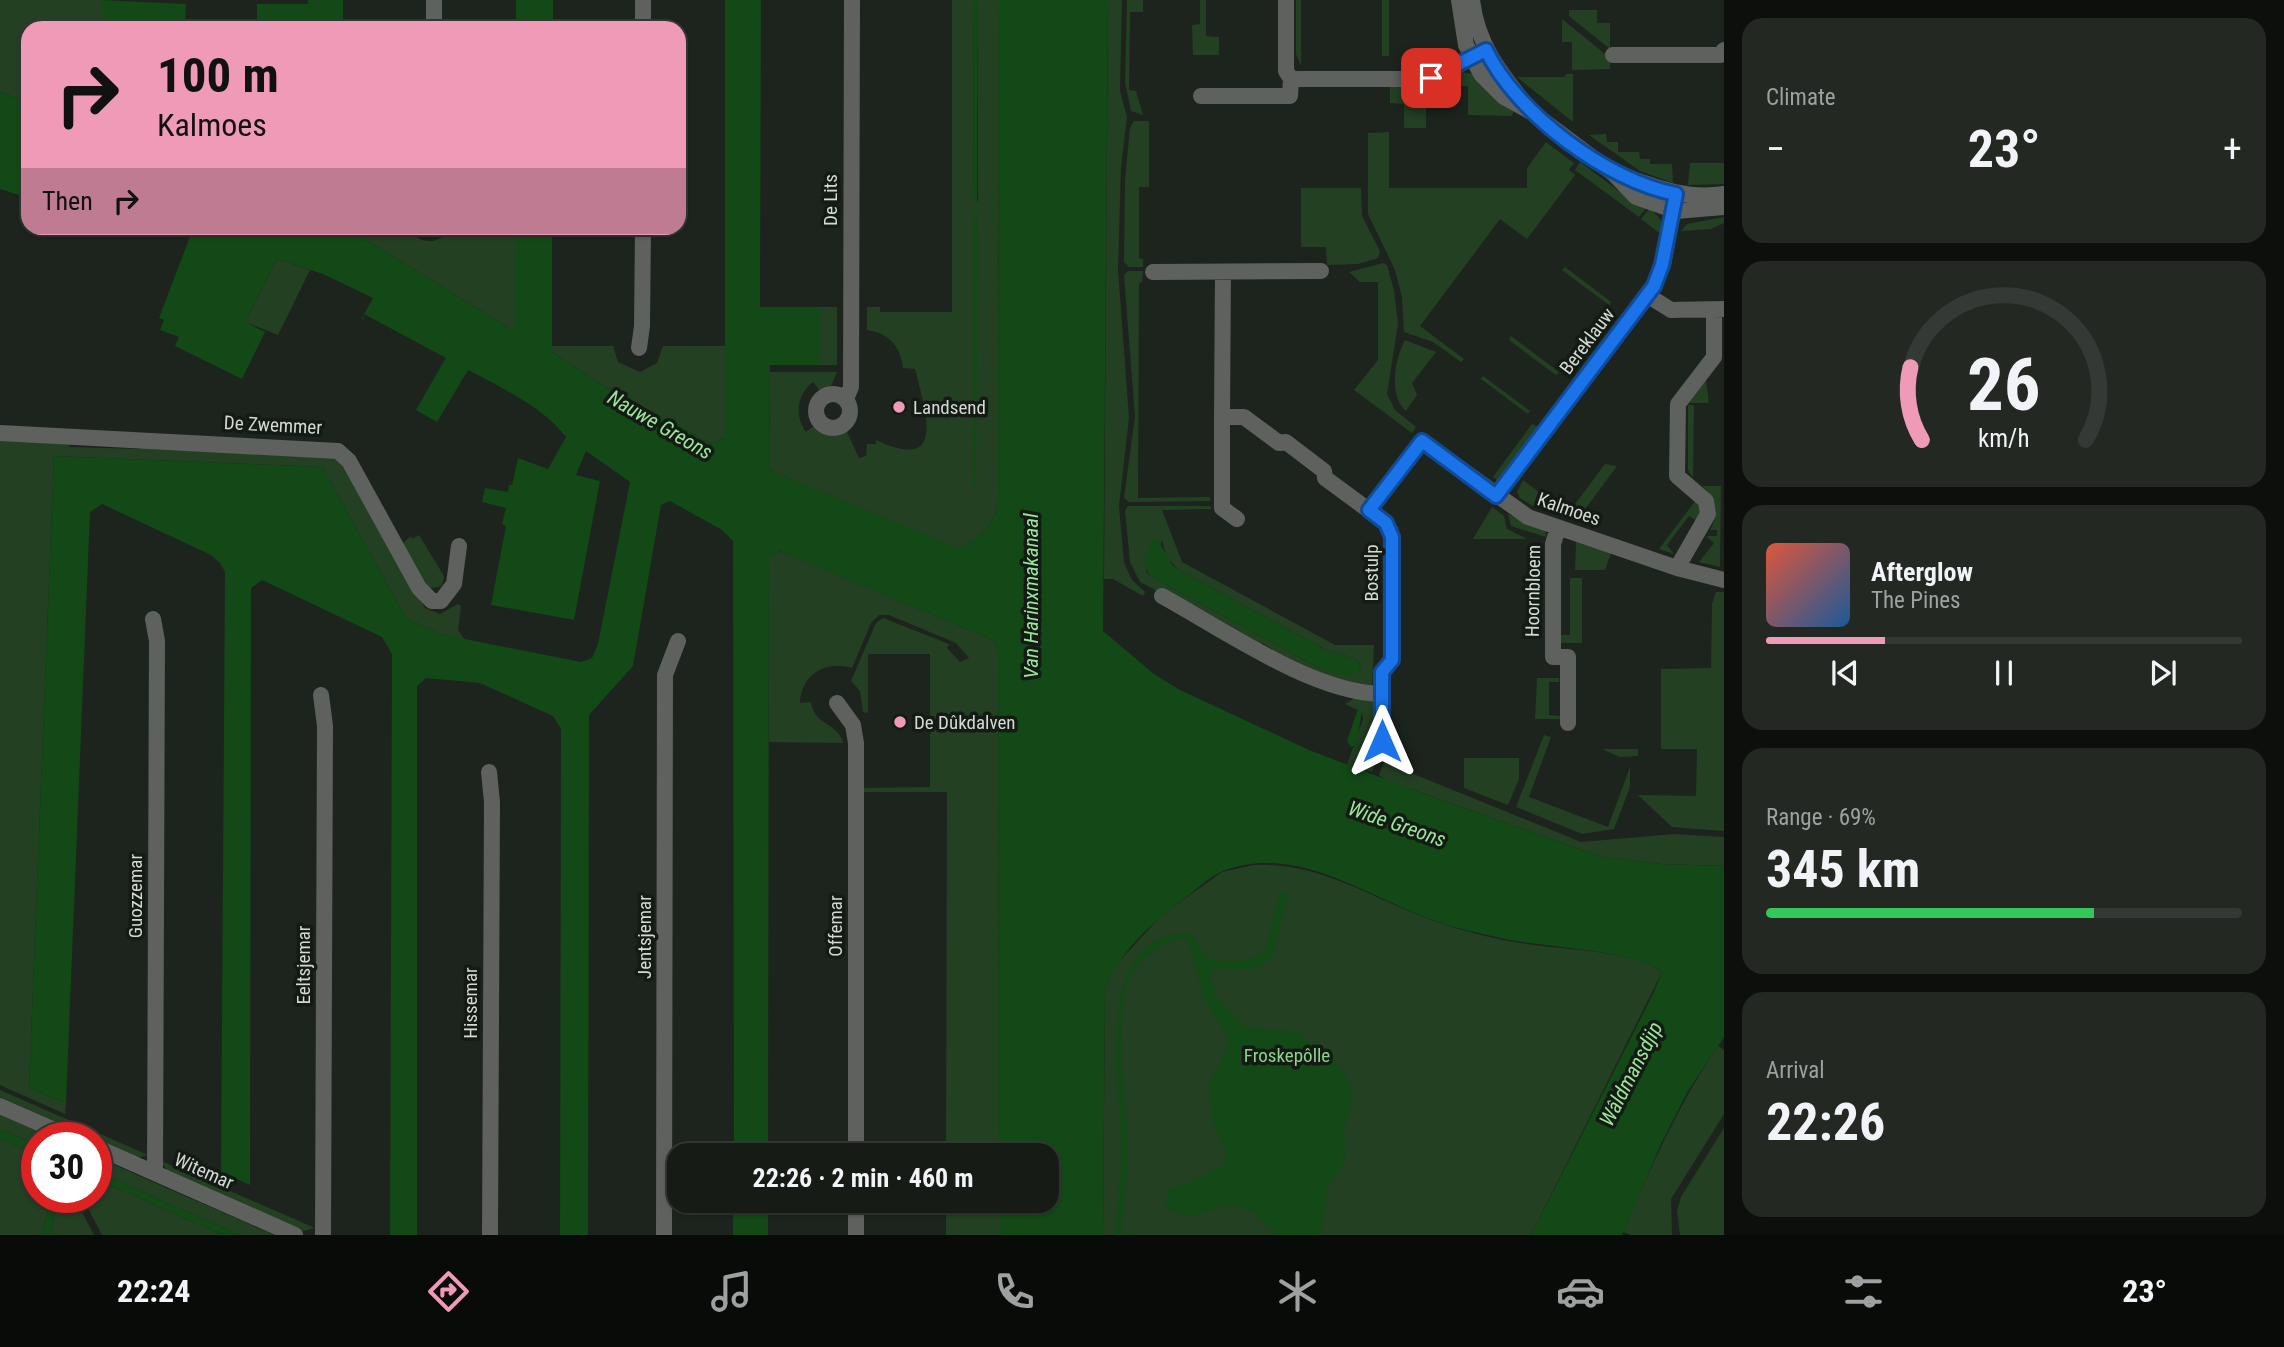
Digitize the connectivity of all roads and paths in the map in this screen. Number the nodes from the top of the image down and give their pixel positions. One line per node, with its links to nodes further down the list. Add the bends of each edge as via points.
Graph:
1 (434, 0): 7 (street)
2 (643, 0): 8 (street)
3 (852, 0): 24 (street, De Lits, via 851,387)
4 (1286, 0): 12 (street, via 1286,71)
5 (1460, 0): 10 (street, via 1462,30)
6 (1472, 0): 10 (street)
7 (434, 21)
8 (643, 21)
9 (1724, 50): 11 (street, via 1720,55)
10 (1479, 54): 12 (street, via 1438,77 1424,79); 15 (street, via 1494,89 1613,173 1636,197)
11 (1613, 55)
12 (1291, 79): 13 (street, via 1290,96)
13 (1200, 96)
14 (1724, 194): 15 (street)
15 (1675, 202): 16 (street, via 1698,211); 21 (street, Bereklauw, via 1662,265)
16 (1724, 207)
17 (642, 235): 23 (street)
18 (1321, 271): 20 (street)
19 (1153, 272): 20 (street)
20 (1223, 272): 25 (street)
21 (1647, 295): 22 (street, via 1671,310); 27 (street, Bereklauw)
22 (1719, 310): 32 (street, via 1714,356 1678,404 1677,476 1706,501 1709,514)
23 (639, 348)
24 (846, 398)
25 (1222, 417): 28 (street, Bostulp, via 1244,417 1279,443 1286,442); 29 (street, via 1222,508)
26 (0, 433): 31 (street, De Zwemmer, via 338,451 349,461 419,588 432,601 441,601 451,592)
27 (1496, 496): 28 (street, Kalmoes, via 1422,441); 30 (street, Kalmoes, via 1528,517)
28 (1369, 510): 37 (street, Bostulp, via 1386,523 1392,537 1392,660 1382,672)
29 (1237, 519)
30 (1558, 528): 32 (street, Kalmoes); 40 (street, Hoornbloem, via 1553,544 1552,657 1568,657)
31 (459, 546)
32 (1677, 568): 33 (street, Kalmoes)
33 (1724, 580)
34 (1162, 596): 37 (street, via 1319,682 1352,692)
35 (153, 619): 47 (street, Guozzemar, via 157,641)
36 (678, 641): 52 (street, Jentsjemar, via 665,675)
37 (1382, 694): 41 (street, Bostulp)
38 (321, 695): 50 (street, Eeltsjemar, via 325,726)
39 (837, 703): 45 (street, Offemar, via 853,725 856,743)
40 (1568, 723)
41 (1382, 741)
42 (489, 772): 51 (street, Hissemar)
43 (0, 1106): 44 (street)
44 (36, 1122)
45 (856, 1143)
46 (112, 1154): 47 (street, Witemar)
47 (155, 1172): 49 (street, Witemar)
48 (856, 1213): 53 (street)
49 (295, 1235)
50 (323, 1235)
51 (490, 1235)
52 (664, 1235)
53 (856, 1235)

